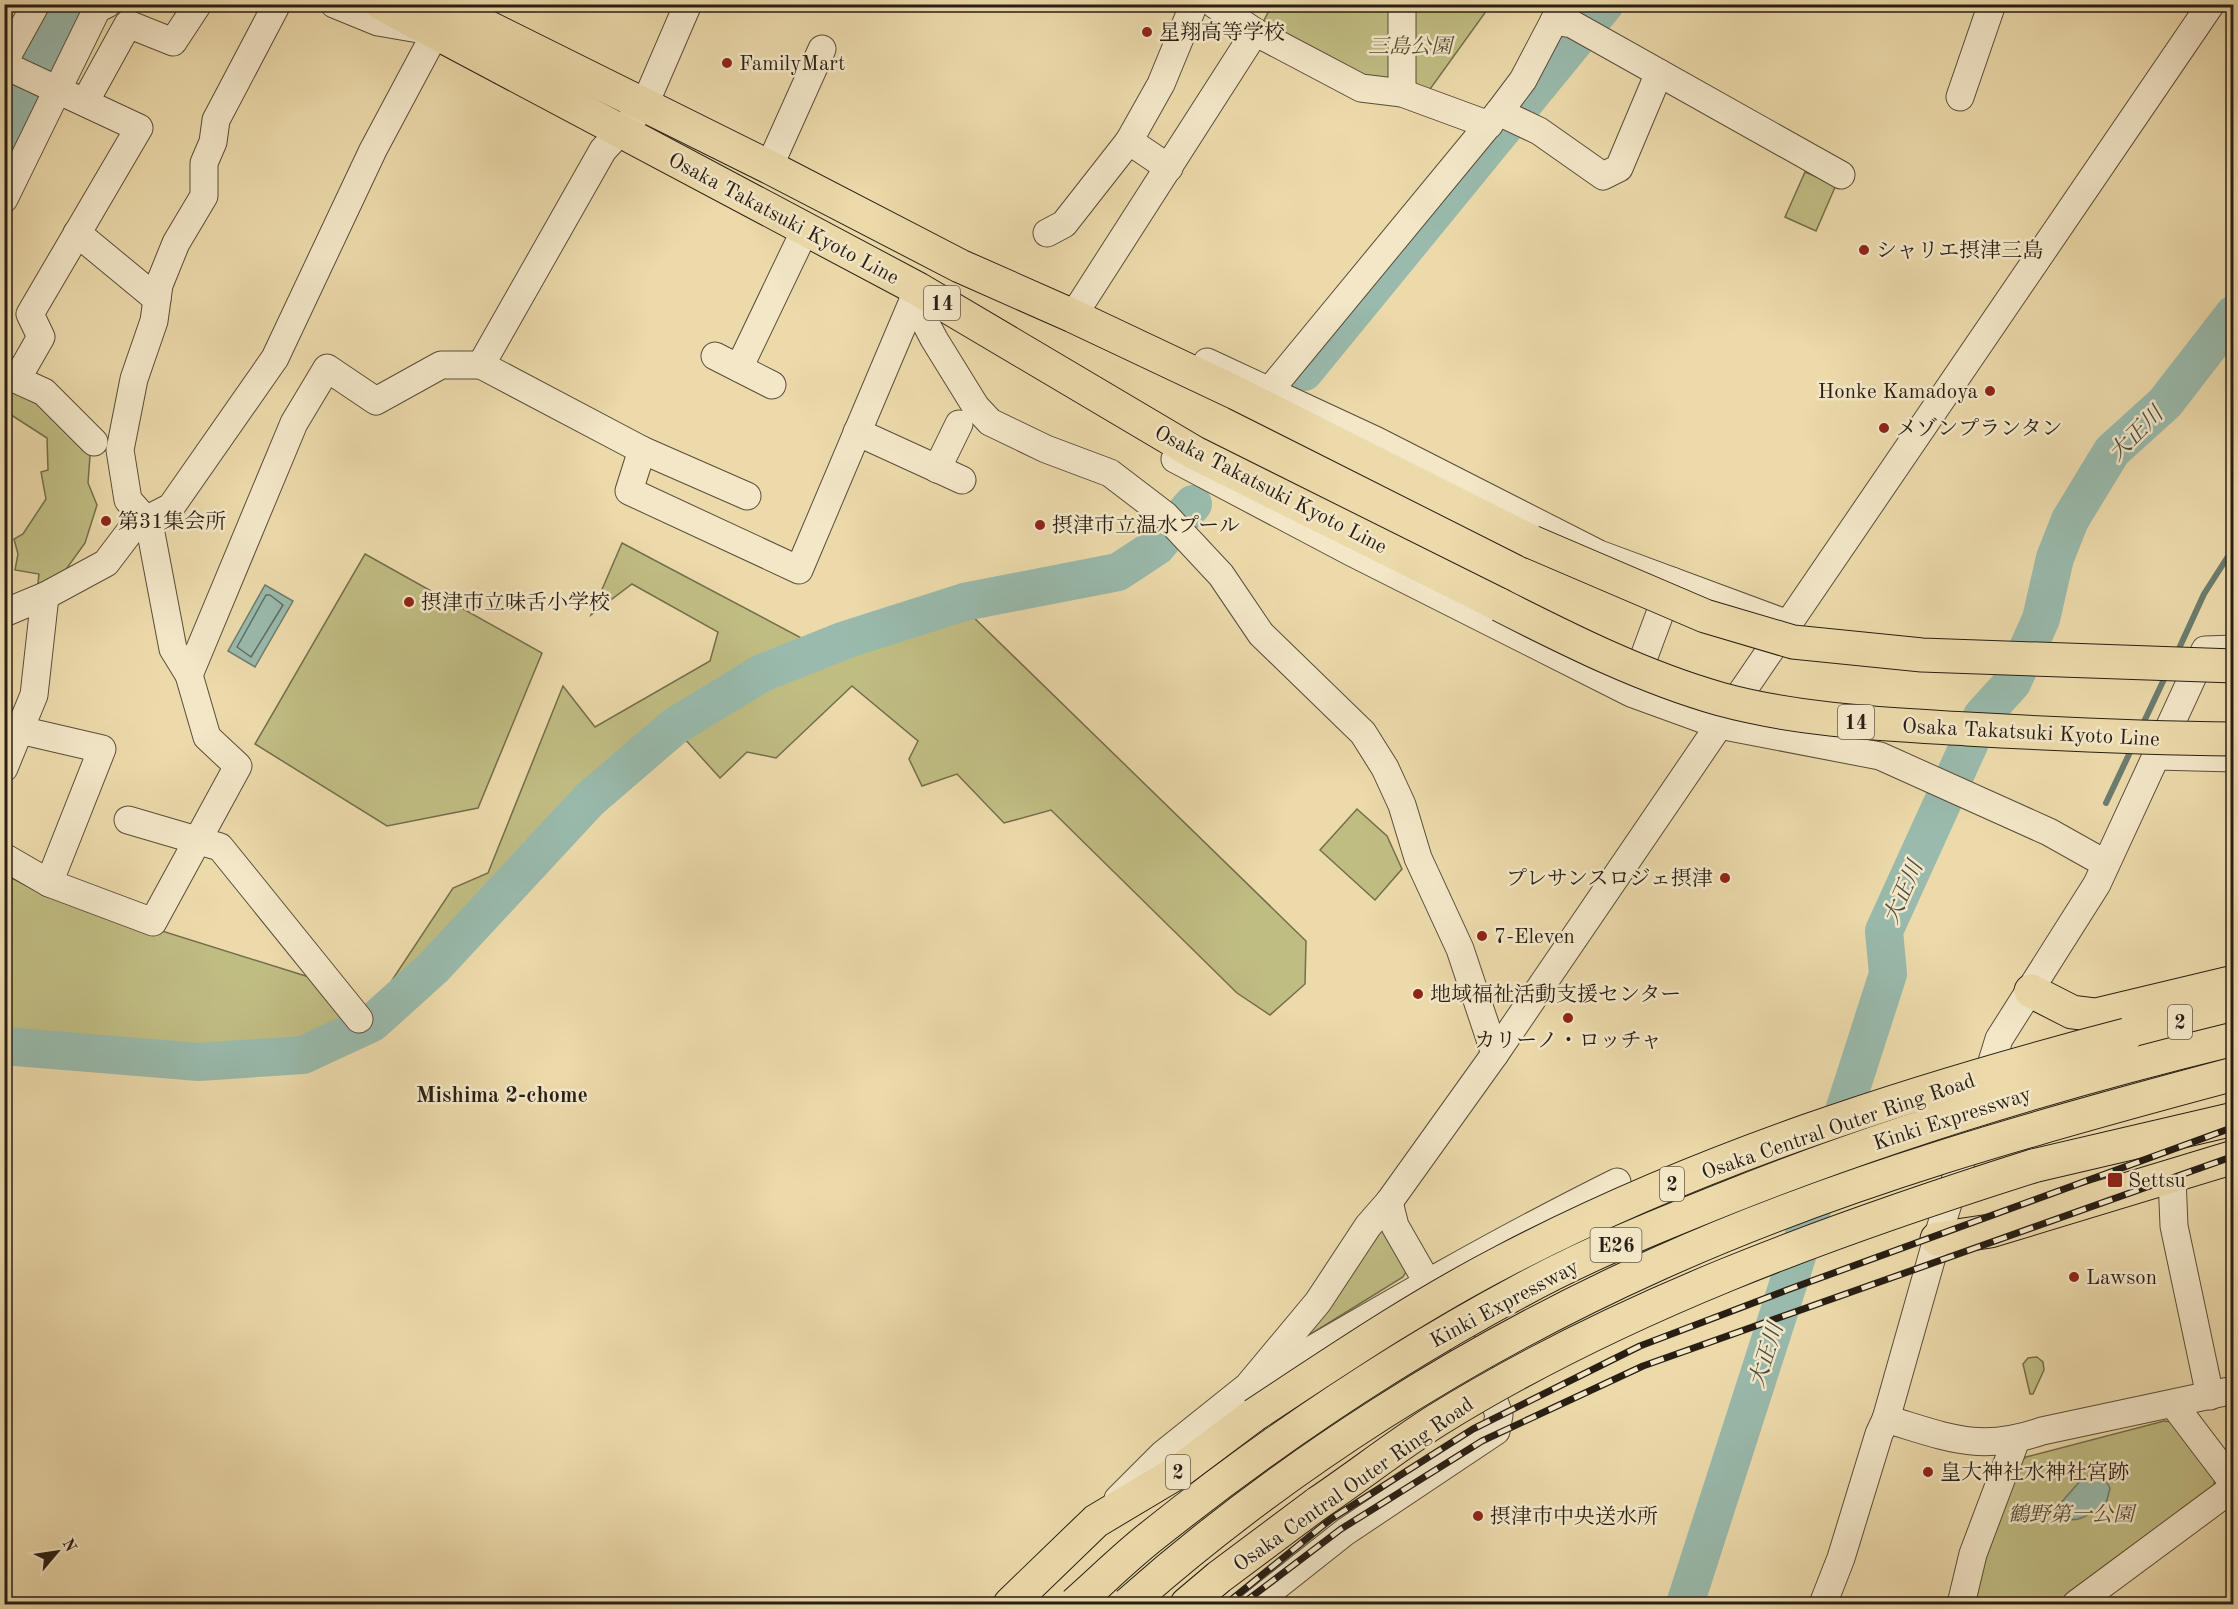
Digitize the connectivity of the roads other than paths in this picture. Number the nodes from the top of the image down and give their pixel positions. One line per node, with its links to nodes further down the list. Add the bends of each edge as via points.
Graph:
1 (36, 4): 17 (street)
2 (107, 4): 19 (street, via 97,9)
3 (198, 4): 22 (street, via 173,42 128,24)
4 (277, 4): 35 (street, via 216,120 204,163 204,196 176,243)
5 (334, 4): 13 (street, via 378,22)
6 (382, 4): 13 (main road, Osaka Takatsuki Kyoto Line / 14)
7 (688, 4): 23 (street)
8 (1194, 4): 26 (street, via 1161,84)
9 (1214, 4): 15 (street)
10 (1402, 4): 20 (street)
11 (1992, 4): 21 (street)
12 (2211, 4): 55 (street)
13 (444, 13): 23 (main road, Osaka Takatsuki Kyoto Line / 14); 25 (main road, Osaka Takatsuki Kyoto Line / 14); 51 (street, via 373,150 275,358 171,507)
14 (1571, 22): 18 (street); 24 (street, via 1523,80)
15 (1255, 32): 20 (street, via 1361,88); 28 (street)
16 (822, 49): 27 (street)
17 (4, 64): 19 (street)
18 (1659, 73): 24 (street, via 1619,168 1603,176 1539,130); 29 (street)
19 (58, 90): 22 (street); 30 (street)
20 (1402, 93): 24 (street)
21 (1960, 97)
22 (85, 102): 32 (street, via 139,128)
23 (644, 106): 25 (street); 27 (main road, Osaka Takatsuki Kyoto Line / 14)
24 (1503, 118): 43 (street)
25 (620, 131): 31 (main road, Osaka Takatsuki Kyoto Line / 14); 38 (street, via 603,150)
26 (1129, 141): 28 (street); 33 (street, via 1065,224)
27 (770, 167): 36 (main road, Osaka Takatsuki Kyoto Line / 14, via 960,266)
28 (1169, 168): 36 (street)
29 (1841, 175)
30 (4, 200)
31 (805, 230): 34 (main road, Osaka Takatsuki Kyoto Line / 14); 40 (street)
32 (77, 233): 35 (street); 41 (street, via 30,314 41,337)
33 (1047, 233)
34 (916, 294): 39 (main road, Osaka Takatsuki Kyoto Line / 14); 45 (street); 76 (street, via 934,339 976,407 990,422 1110,473 1176,526 1221,575 1261,634 1363,733 1402,805 1418,858 1460,949)
35 (157, 299): 51 (street, via 154,321 134,379 120,450 128,500)
36 (1073, 316): 43 (street, via 1179,350); 57 (main road, Osaka Takatsuki Kyoto Line / 14, bridge, via 1532,542 1705,616 1793,642 1922,655)
37 (715, 356): 40 (street)
38 (481, 365): 47 (street); 58 (street, via 441,365 376,401 327,368 294,423)
39 (1045, 365): 59 (street, via 1140,437 1198,473); 62 (main road, Osaka Takatsuki Kyoto Line / 14, bridge, via 1195,453 1603,657 1719,699 1790,715 1870,724)
40 (740, 368): 42 (street)
41 (11, 376): 46 (street, via 44,392)
42 (772, 385)
43 (1270, 390): 52 (street, via 1599,554)
44 (959, 424): 48 (street)
45 (857, 432): 47 (street, via 799,570 629,491); 48 (street)
46 (94, 442)
47 (642, 450): 50 (street)
48 (937, 469): 49 (street)
49 (962, 480)
50 (747, 496)
51 (144, 519): 53 (street, via 105,563); 58 (street, via 152,533 173,649)
52 (1672, 581): 55 (street); 59 (street)
53 (45, 596): 54 (street); 61 (street, via 34,695)
54 (4, 613)
55 (1788, 624): 60 (street)
56 (2234, 649): 63 (street, via 2205,650)
57 (2234, 666)
58 (189, 675): 67 (street, via 207,737 238,766)
59 (1631, 693): 60 (street)
60 (1719, 725): 69 (street, via 1880,756 2049,832); 76 (street)
61 (20, 730): 65 (street); 70 (street, via 102,749)
62 (2234, 740)
63 (2156, 756): 64 (street); 69 (street)
64 (2234, 758)
65 (4, 768)
66 (128, 820): 67 (street)
67 (199, 839): 70 (street, via 153,922); 74 (street, via 220,847)
68 (4, 857): 70 (street)
69 (2106, 864): 72 (street)
70 (49, 882)
71 (2234, 982): 72 (main road, via 2096,1016 2072,1012)
72 (2031, 991): 83 (street, via 2007,1023 1995,1050)
73 (2234, 1008): 86 (main road, Osaka Central Outer Ring Road / 2, bridge, via 1892,1103 1638,1197 1503,1261 1367,1340)
74 (359, 1019)
75 (2234, 1039): 93 (main road, Kinki Expressway / E26, bridge, via 2075,1079 1785,1174 1653,1227 1520,1291 1383,1370 1263,1452 1151,1536)
76 (1495, 1054): 82 (street)
77 (2234, 1074): 94 (main road, Kinki Expressway / E26, bridge, via 1938,1158 1797,1207 1661,1262 1538,1322 1402,1401 1281,1481)
78 (2234, 1119): 91 (main road, Osaka Central Outer Ring Road, bridge, via 2033,1166 1913,1204 1793,1248 1565,1349 1437,1420)
79 (2234, 1157): 80 (main road)
80 (2172, 1177): 83 (main road, via 1990,1231); 85 (street, via 2174,1226)
81 (1617, 1182): 84 (street)
82 (1389, 1202): 84 (street, via 1395,1226); 86 (street, via 1368,1226)
83 (1937, 1239): 88 (street)
84 (1425, 1282): 86 (street); 97 (street, via 1492,1395 1499,1415 1496,1431 1345,1532)
85 (2222, 1393): 87 (street)
86 (1251, 1401): 92 (main road, Osaka Central Outer Ring Road / 2, via 1178,1472 1096,1521)
87 (2174, 1405): 89 (street, via 2042,1431); 90 (street)
88 (1887, 1419): 89 (street, via 1972,1442); 98 (street)
89 (2016, 1440): 99 (street, via 1973,1554)
90 (2234, 1486): 100 (street)
91 (1219, 1577): 95 (main road, Osaka Central Outer Ring Road); 96 (main road)
92 (1010, 1605)
93 (1075, 1605)
94 (1128, 1605)
95 (1187, 1605)
96 (1195, 1605)
97 (1254, 1605)
98 (1822, 1605)
99 (1961, 1605)
100 (2076, 1605)

